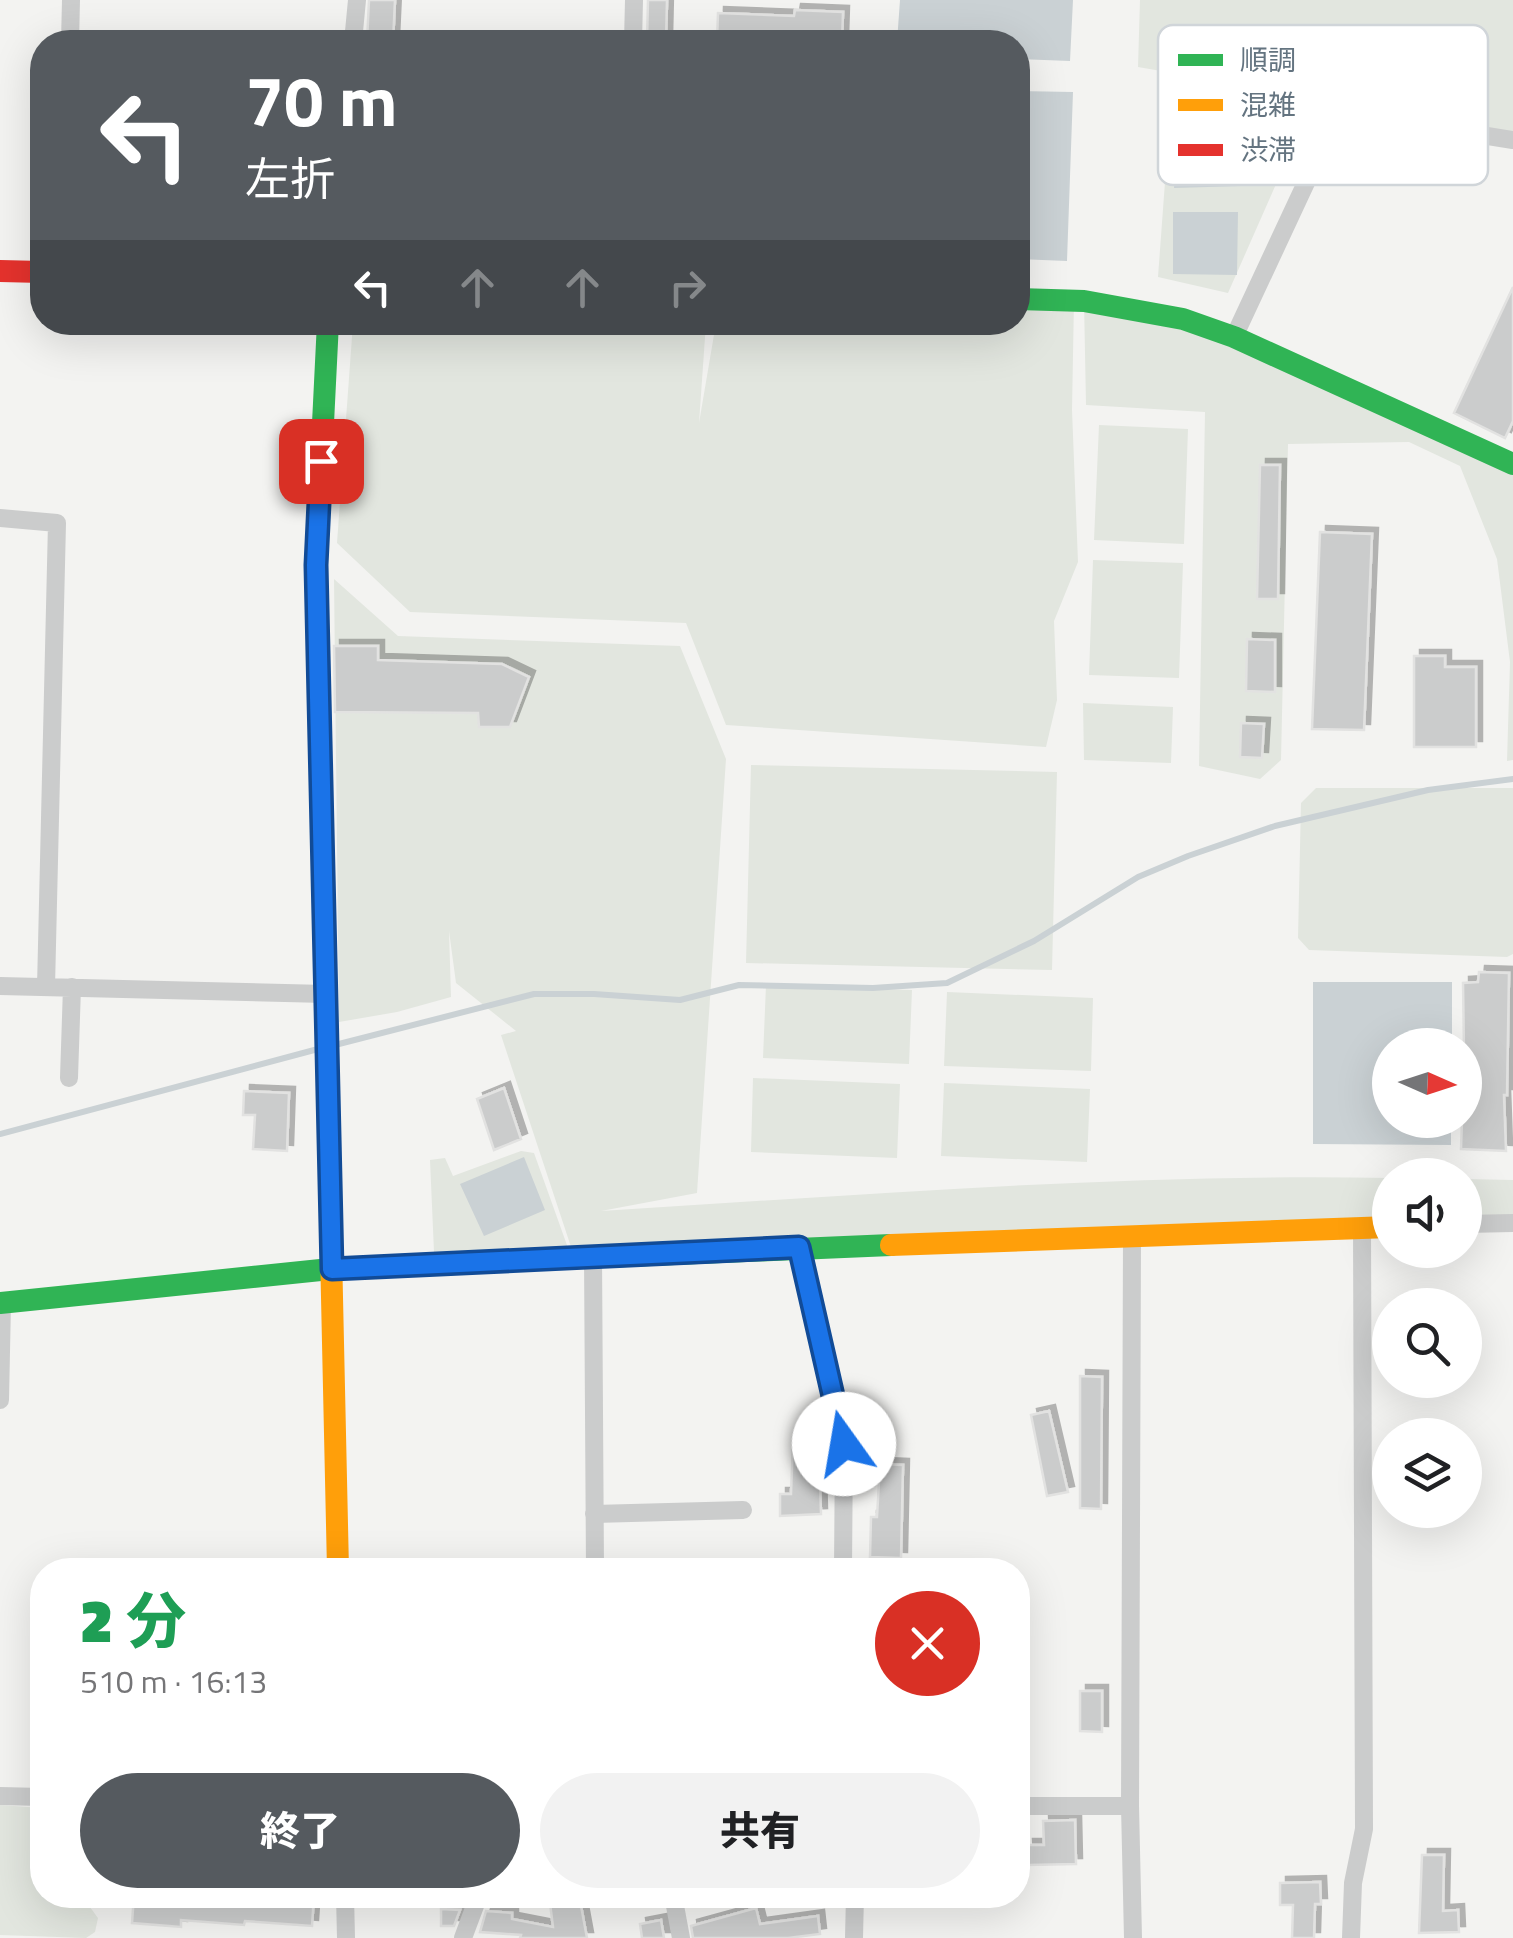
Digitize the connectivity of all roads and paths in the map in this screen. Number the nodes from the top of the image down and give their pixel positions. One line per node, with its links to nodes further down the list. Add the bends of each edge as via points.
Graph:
1 (72, 0): 4 (street)
2 (357, 0): 5 (street)
3 (634, 0): 6 (street)
4 (71, 30)
5 (354, 30)
6 (633, 30)
7 (1488, 136): 8 (street)
8 (1513, 140)
9 (1305, 185): 14 (street)
10 (0, 271): 11 (street)
11 (30, 272)
12 (1030, 299): 14 (street, via 1134,308)
13 (327, 335): 20 (street, via 316,565)
14 (1234, 337): 15 (street)
15 (1513, 462)
16 (0, 518): 18 (street, via 57,523)
17 (0, 986): 18 (street)
18 (46, 987): 19 (street)
19 (72, 987): 20 (street); 21 (street)
20 (326, 994): 29 (street)
21 (69, 1078)
22 (1513, 1223): 23 (street)
23 (1482, 1224)
24 (1372, 1227): 25 (street)
25 (1362, 1228): 26 (street); 50 (street, via 1364,1829 1353,1882)
26 (1132, 1238): 27 (street); 40 (street)
27 (799, 1247): 28 (street); 36 (street, via 844,1444)
28 (592, 1255): 29 (street); 33 (street)
29 (332, 1269): 30 (street); 34 (street)
30 (1, 1303): 31 (street)
31 (0, 1400)
32 (743, 1510): 33 (street)
33 (594, 1514): 35 (street)
34 (338, 1558)
35 (595, 1558)
36 (843, 1558)
37 (0, 1796): 38 (street)
38 (30, 1797)
39 (1030, 1806): 40 (street)
40 (1130, 1806): 49 (street)
41 (345, 1908): 45 (street)
42 (474, 1908): 46 (street)
43 (675, 1908): 47 (street)
44 (855, 1908): 48 (street)
45 (346, 1938)
46 (463, 1938)
47 (681, 1938)
48 (854, 1938)
49 (1133, 1938)
50 (1352, 1938)

